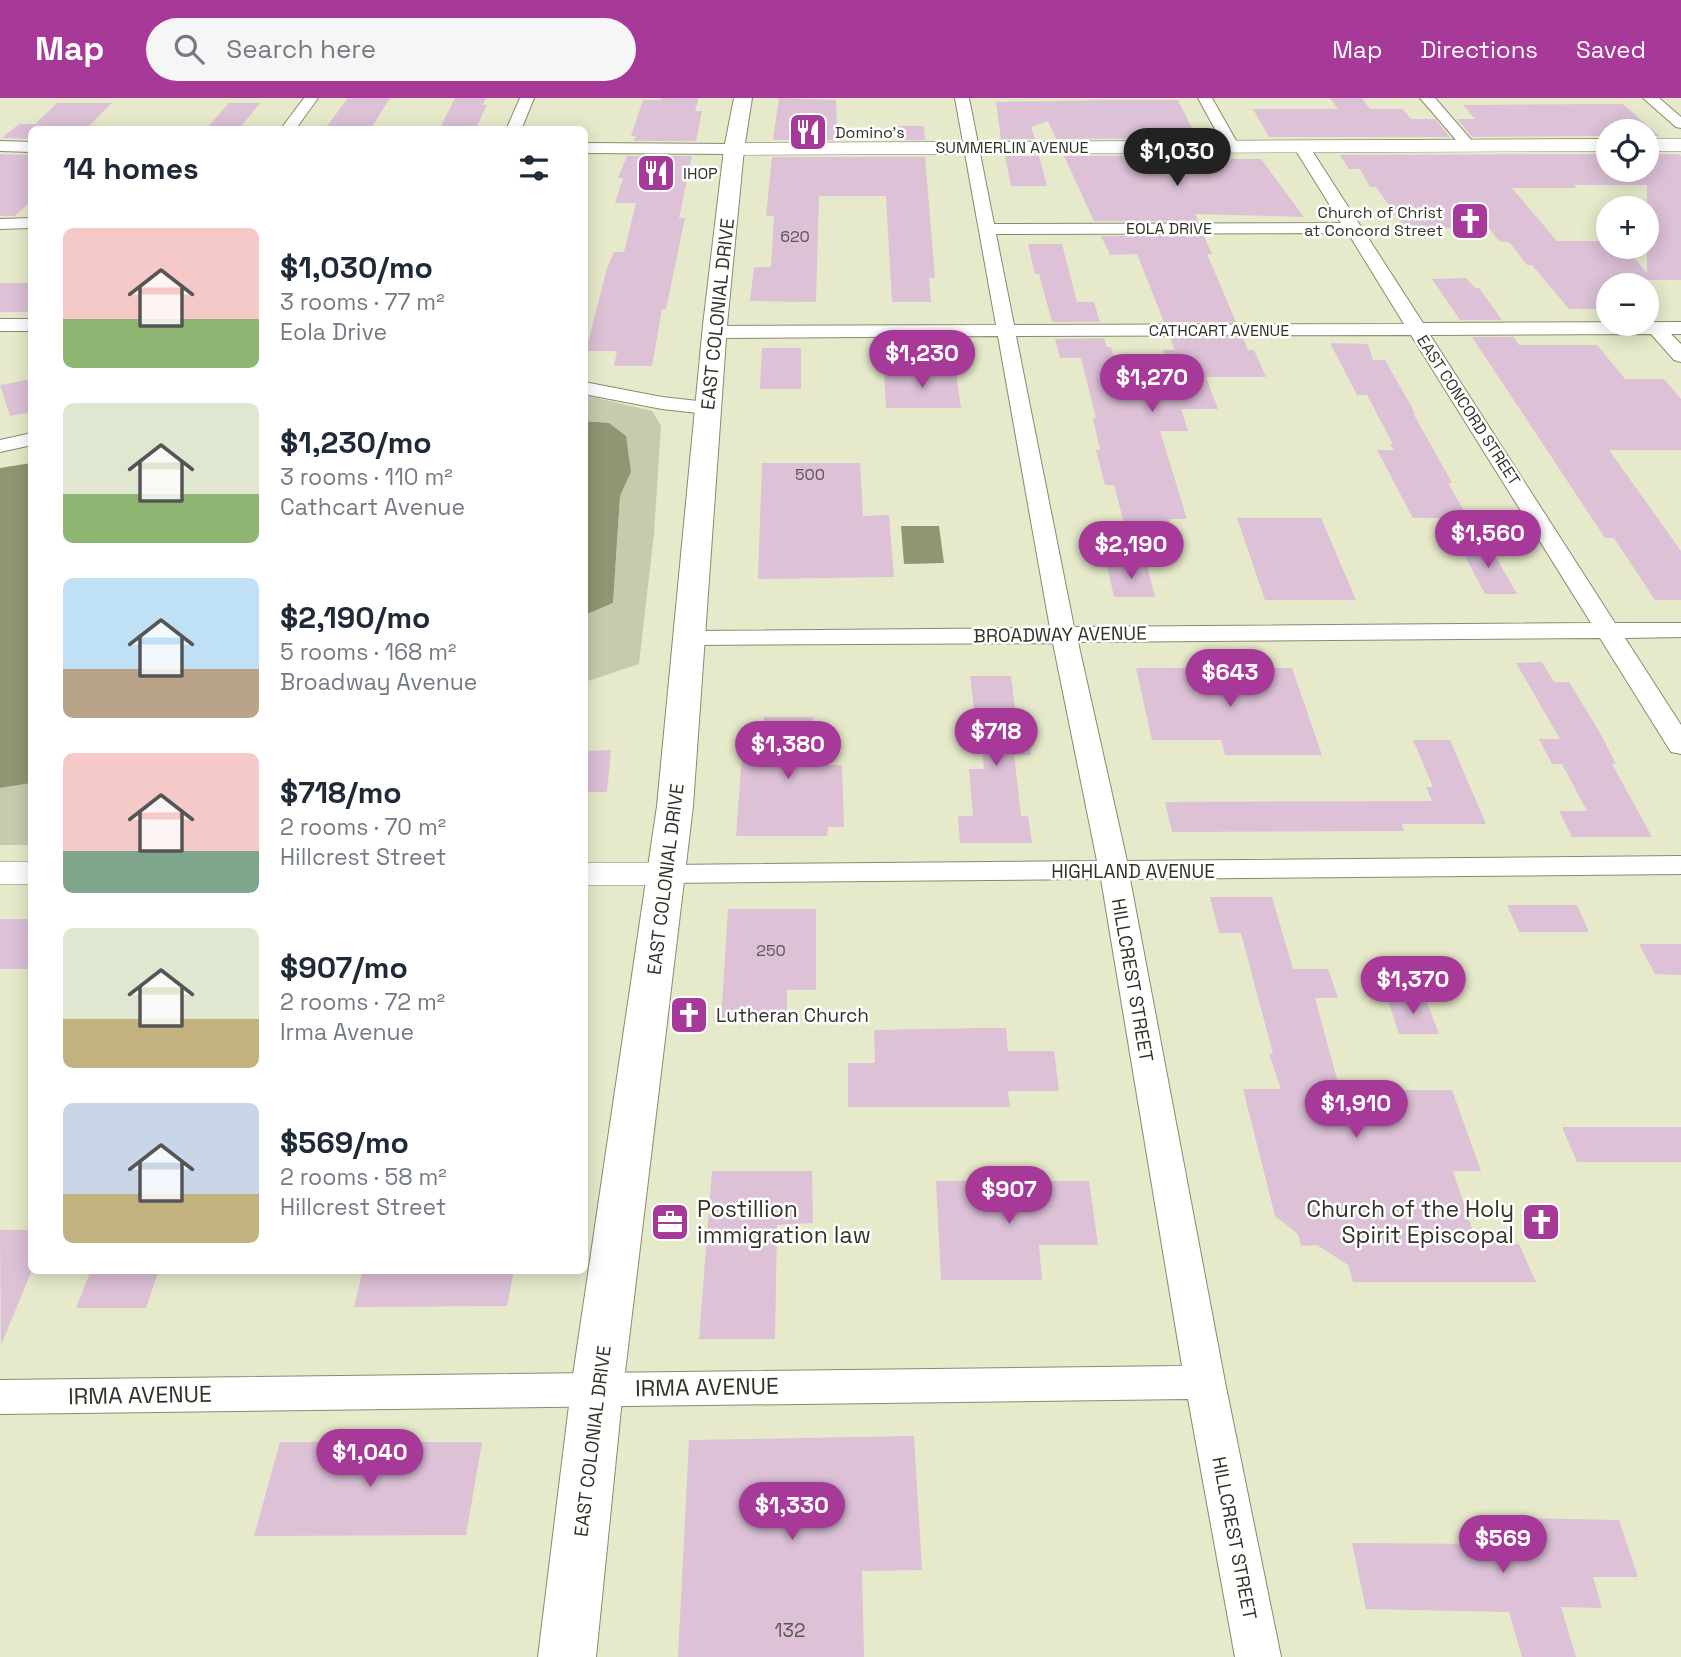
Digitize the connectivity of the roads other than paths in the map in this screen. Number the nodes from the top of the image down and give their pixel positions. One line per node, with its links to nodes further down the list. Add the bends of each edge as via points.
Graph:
1 (311, 98): 9 (street)
2 (527, 98): 10 (street)
3 (743, 98): 21 (highway, EAST COLONIAL DRIVE)
4 (962, 98): 19 (street, HILLCREST STREET)
5 (1205, 98): 17 (street)
6 (1427, 98): 11 (street)
7 (1650, 98): 8 (street)
8 (1681, 124)
9 (290, 126)
10 (515, 126)
11 (1468, 145): 12 (street, SUMMERLIN AVENUE); 18 (street, SUMMERLIN AVENUE)
12 (1596, 145)
13 (1659, 145): 14 (street)
14 (1681, 145)
15 (0, 146): 16 (street)
16 (28, 146)
17 (1231, 146): 18 (street, SUMMERLIN AVENUE); 19 (street, SUMMERLIN AVENUE)
18 (1301, 146): 24 (street, EAST CONCORD STREET)
19 (970, 147): 21 (street, SUMMERLIN AVENUE); 25 (street, HILLCREST STREET)
20 (588, 148): 21 (street, SUMMERLIN AVENUE)
21 (734, 149): 32 (highway, EAST COLONIAL DRIVE)
22 (0, 223): 23 (street)
23 (28, 223)
24 (1352, 228): 25 (street, EOLA DRIVE); 31 (street, EAST CONCORD STREET)
25 (987, 229): 33 (street, HILLCREST STREET)
26 (0, 325): 27 (street)
27 (28, 325)
28 (1596, 328): 31 (street, CATHCART AVENUE)
29 (1659, 328): 30 (street, CATHCART AVENUE)
30 (1681, 328)
31 (1416, 329): 33 (street, CATHCART AVENUE); 40 (street, EAST CONCORD STREET)
32 (714, 331): 33 (street, CATHCART AVENUE); 37 (highway, EAST COLONIAL DRIVE)
33 (1007, 331): 42 (street, HILLCREST STREET)
34 (1659, 331): 35 (street)
35 (1681, 356)
36 (588, 389): 37 (street)
37 (707, 408): 43 (highway, EAST COLONIAL DRIVE)
38 (28, 440): 39 (street)
39 (0, 446)
40 (1610, 630): 41 (street, BROADWAY AVENUE); 42 (street, BROADWAY AVENUE); 44 (street, EAST CONCORD STREET)
41 (1681, 630)
42 (1063, 634): 43 (street, BROADWAY AVENUE); 46 (street, HILLCREST STREET)
43 (691, 638): 50 (highway, EAST COLONIAL DRIVE)
44 (1681, 746)
45 (1681, 865): 46 (street, HIGHLAND AVENUE)
46 (1114, 871): 50 (street, HIGHLAND AVENUE); 51 (street, HILLCREST STREET)
47 (0, 873): 48 (street)
48 (28, 873)
49 (588, 874): 50 (street, HIGHLAND AVENUE)
50 (667, 874): 52 (highway, EAST COLONIAL DRIVE)
51 (1205, 1382): 52 (street, IRMA AVENUE); 55 (street, HILLCREST STREET)
52 (597, 1388): 53 (street, IRMA AVENUE); 54 (highway, EAST COLONIAL DRIVE)
53 (0, 1397)
54 (567, 1657)
55 (1258, 1657)

